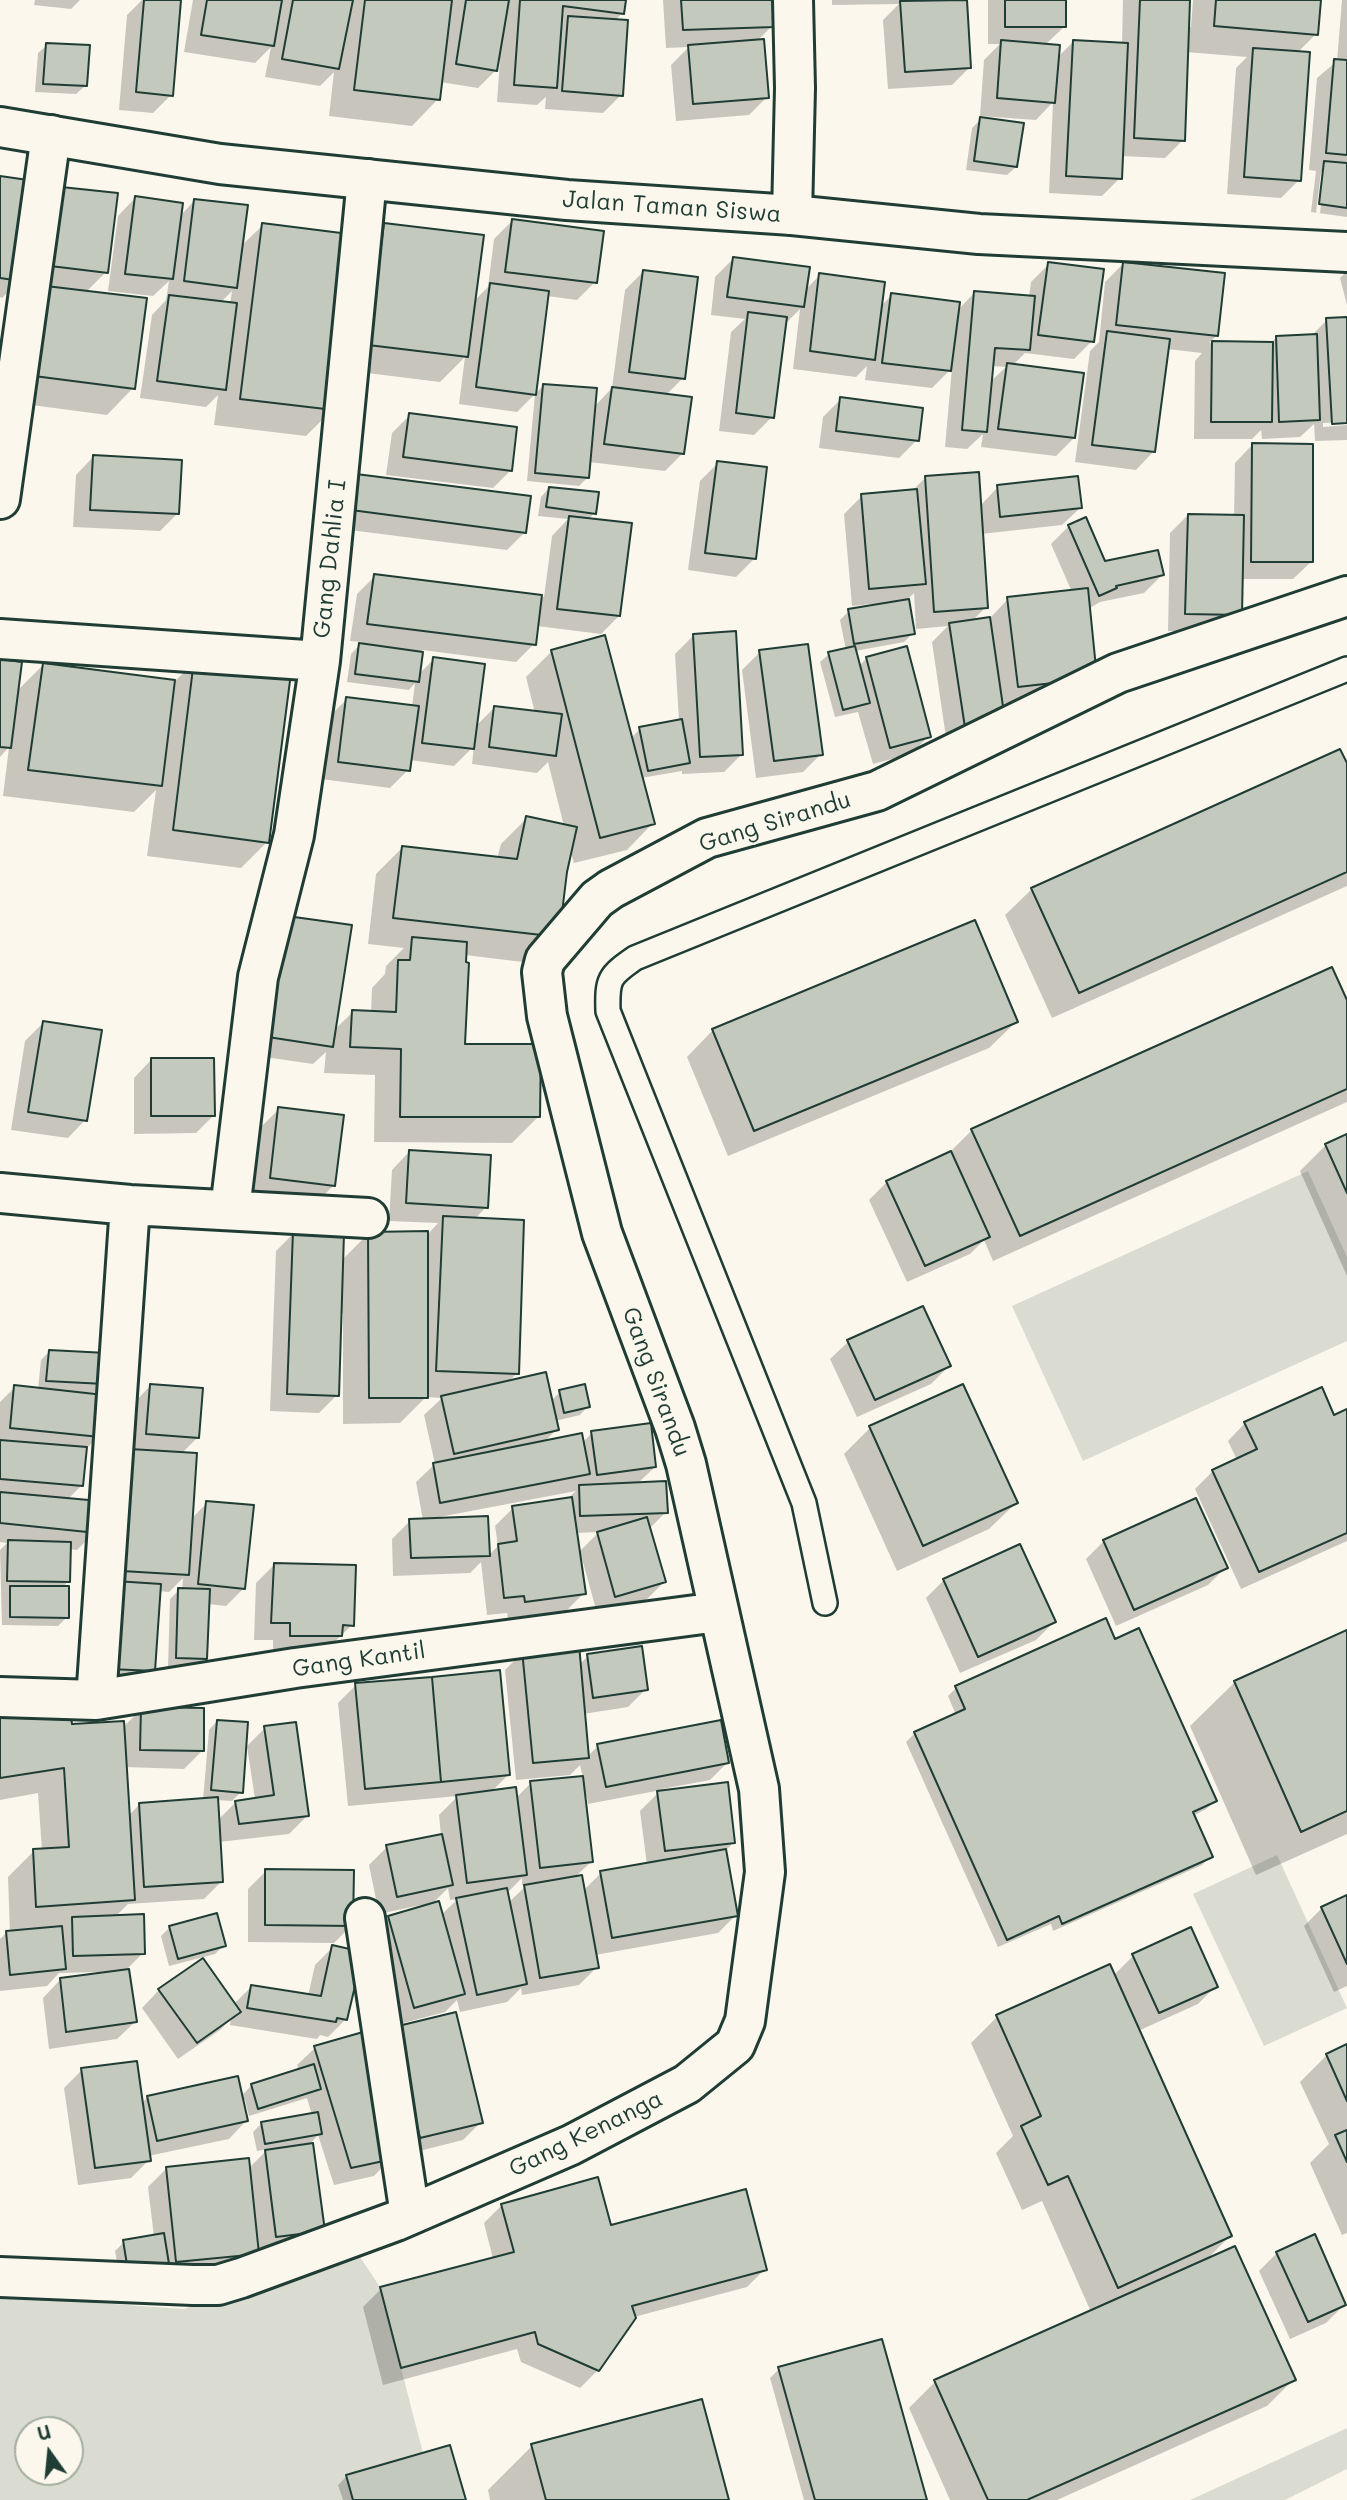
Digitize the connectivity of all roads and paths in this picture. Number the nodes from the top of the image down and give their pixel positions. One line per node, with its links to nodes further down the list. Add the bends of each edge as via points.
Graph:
1 (793, 0): 5 (street)
2 (0, 127): 3 (street, Jalan Taman Siswa)
3 (51, 135): 4 (street, Jalan Taman Siswa, via 220,164); 7 (street)
4 (367, 180): 5 (street, Jalan Taman Siswa, via 567,200); 10 (street, Gang Dahlia I)
5 (792, 215): 6 (street, Jalan Taman Siswa, via 979,234)
6 (1347, 252)
7 (0, 499)
8 (1347, 596): 17 (street, Gang Sirandu, via 1118,673 870,793 707,838 597,899 545,960 547,1016 602,1233 675,1428)
9 (0, 639): 10 (street, Gang Dahlia I)
10 (320, 661): 14 (street, via 294,835 258,977)
11 (1347, 668): 16 (lane, via 635,958 617,971 607,987 608,1011 804,1503)
12 (0, 1193): 13 (street)
13 (130, 1205): 14 (street); 19 (street)
14 (230, 1210): 15 (street)
15 (368, 1218)
16 (825, 1603)
17 (718, 1612): 19 (street, Gang Kantil, via 295,1668); 21 (street, Gang Kenanga, via 759,1789 765,1872 745,2021 735,2045 687,2084 632,2115)
18 (0, 1697): 19 (street, Gang Kantil)
19 (96, 1700)
20 (365, 1918): 21 (street)
21 (410, 2215): 22 (street, Gang Kenanga, via 218,2285)
22 (0, 2277)

